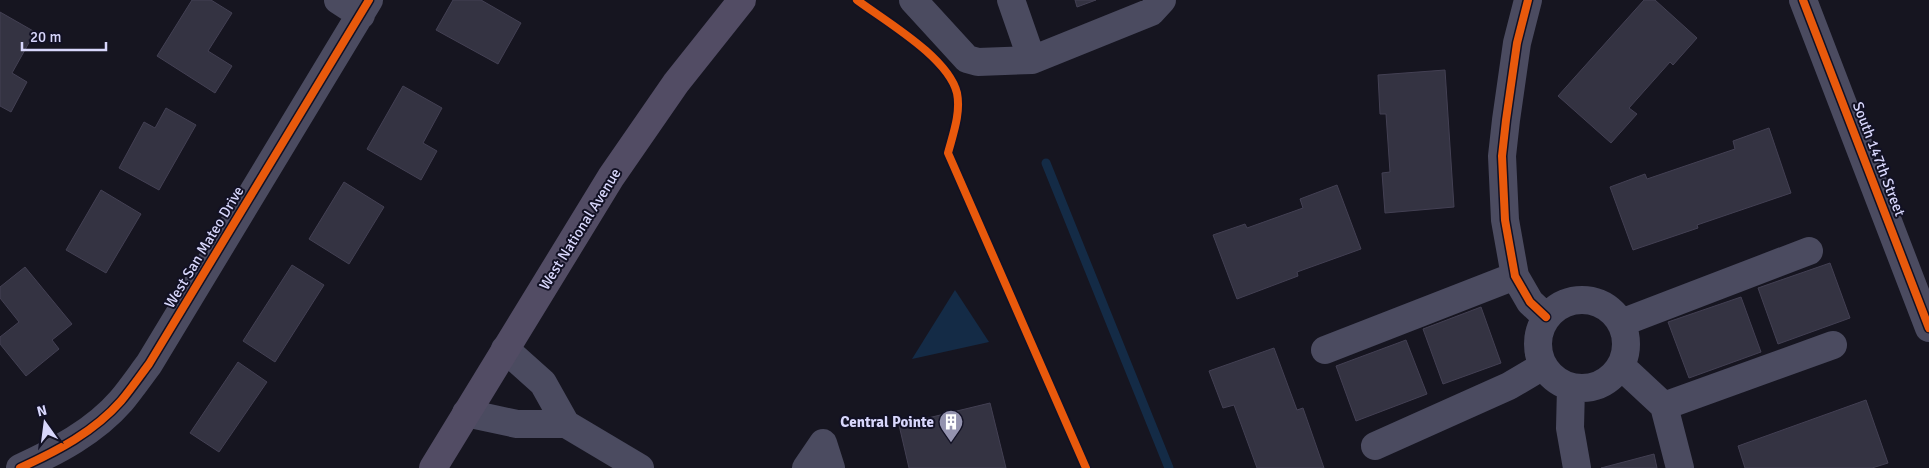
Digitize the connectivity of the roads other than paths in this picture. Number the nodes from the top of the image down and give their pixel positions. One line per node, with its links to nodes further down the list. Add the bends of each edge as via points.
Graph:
1 (338, 0): 8 (street)
2 (742, 0): 16 (main road, West National Avenue, via 676,83 610,177)
3 (913, 0): 9 (street, via 967,59 978,62)
4 (1011, 0): 9 (street)
5 (1162, 0): 9 (street, via 1151,12)
6 (1528, 0): 11 (street, via 1517,43 1502,156 1505,220)
7 (1803, 0): 14 (street, South 147th Street)
8 (365, 7): 25 (street, West San Mateo Drive, via 149,364 120,401 90,429 57,451)
9 (1032, 60)
10 (1809, 251): 13 (street)
11 (1515, 276): 12 (street, via 1530,302); 17 (street)
12 (1546, 317): 13 (street, via 1570,301 1585,299 1612,311); 18 (street, via 1539,330 1537,345)
13 (1621, 323): 19 (street, via 1626,336)
14 (1929, 328)
15 (1833, 345): 21 (street)
16 (505, 349): 22 (main road, West National Avenue); 23 (street, via 543,383)
17 (1325, 350)
18 (1543, 366): 20 (street, via 1558,381); 24 (street, via 1509,386)
19 (1622, 366): 20 (street, via 1600,385); 21 (street)
20 (1571, 387): 30 (street, via 1570,428)
21 (1664, 406): 31 (street)
22 (466, 413): 23 (street, via 517,424); 26 (main road, West National Avenue)
23 (566, 424): 27 (street)
24 (1375, 446)
25 (20, 468)
26 (433, 468)
27 (640, 468)
28 (806, 468): 29 (street, via 823,443)
29 (831, 468)
30 (1577, 468)
31 (1680, 468)

